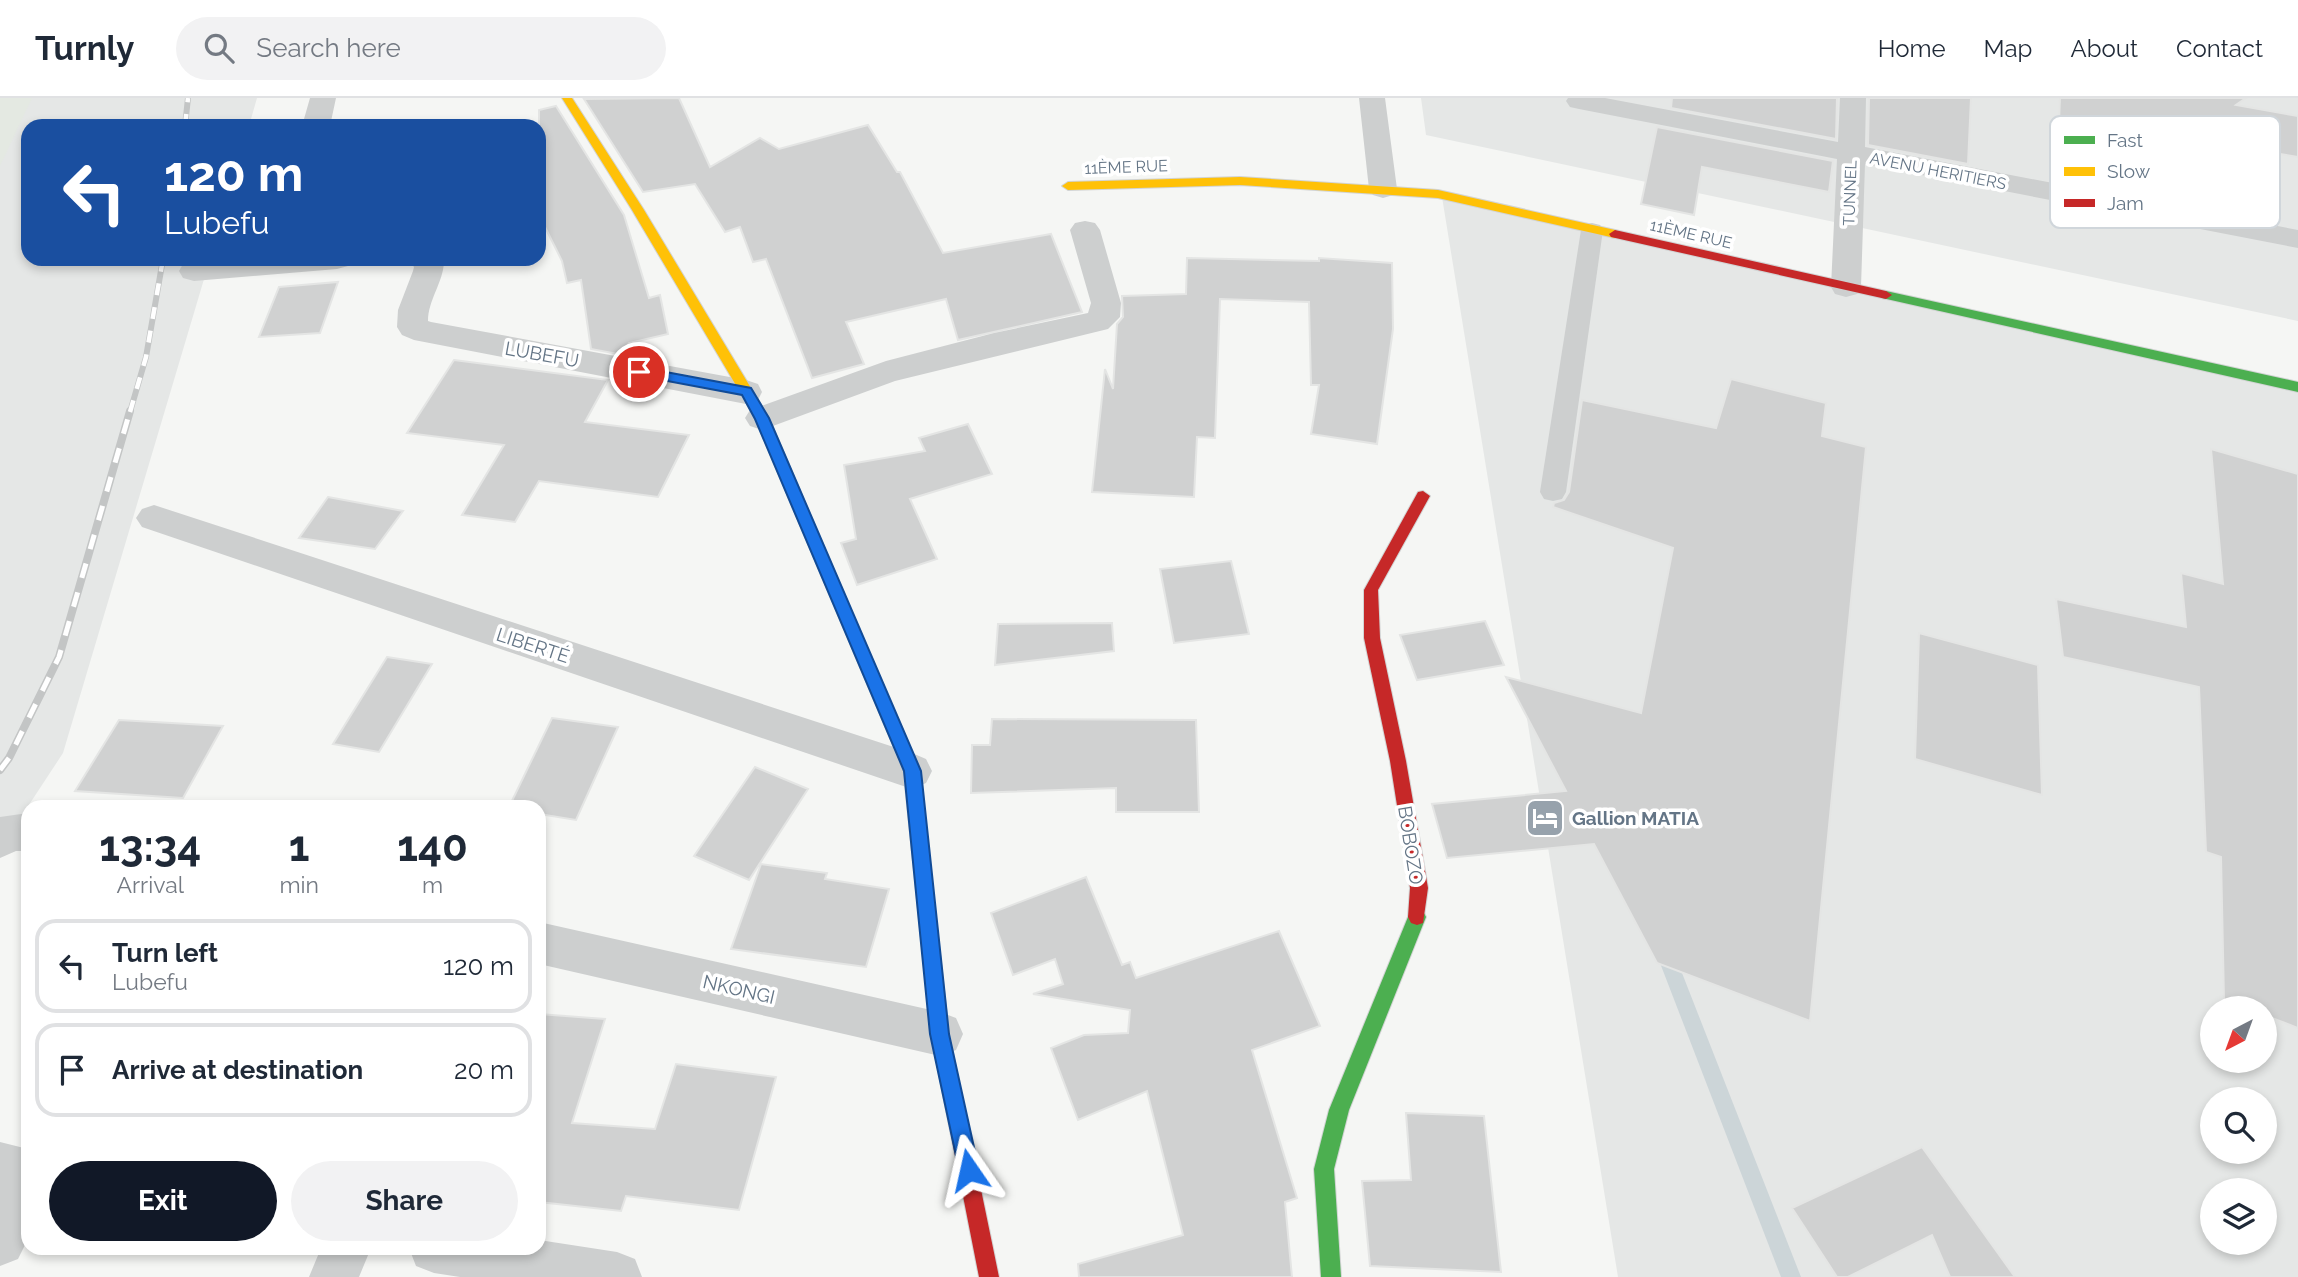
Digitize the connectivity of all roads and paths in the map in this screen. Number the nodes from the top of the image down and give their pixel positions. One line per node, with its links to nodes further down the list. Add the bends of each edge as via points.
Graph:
1 (323, 98): 6 (street)
2 (567, 98): 20 (street)
3 (1372, 98): 9 (street)
4 (1853, 98): 7 (street, TUNNEL)
5 (1579, 101): 7 (street, AVENU HERITIERS)
6 (318, 119)
7 (1851, 155): 10 (street, AVENU HERITIERS); 18 (street, TUNNEL)
8 (1068, 186): 9 (street, 11ÈME RUE, via 1240,181)
9 (1383, 190): 13 (street, 11ÈME RUE, via 1438,194)
10 (2050, 192)
11 (2239, 228): 14 (street, AVENU HERITIERS)
12 (1085, 230): 21 (street, via 1106,303 1104,317 1097,322 886,372)
13 (1592, 230): 18 (street, 11ÈME RUE); 22 (lane)
14 (2298, 239)
15 (235, 266): 17 (street)
16 (429, 266): 20 (street, LUBEFU, via 430,274 410,314 412,327)
17 (194, 271)
18 (1846, 288): 19 (street, 11ÈME RUE)
19 (2298, 387)
20 (746, 391): 21 (street)
21 (762, 418): 25 (street)
22 (1553, 492)
23 (1423, 495): 39 (street, BOBOZO, via 1371,590 1372,638 1419,888 1416,924 1339,1110 1324,1169)
24 (154, 519): 25 (street, LIBERTÉ)
25 (912, 771): 29 (street)
26 (21, 832): 27 (street)
27 (0, 839)
28 (546, 945): 29 (street, NKONGI)
29 (940, 1034): 38 (street)
30 (0, 1166): 31 (street)
31 (21, 1171)
32 (21, 1204): 33 (street)
33 (0, 1241)
34 (343, 1255): 36 (street)
35 (478, 1255): 37 (street)
36 (334, 1277)
37 (617, 1277)
38 (989, 1277)
39 (1331, 1277)

